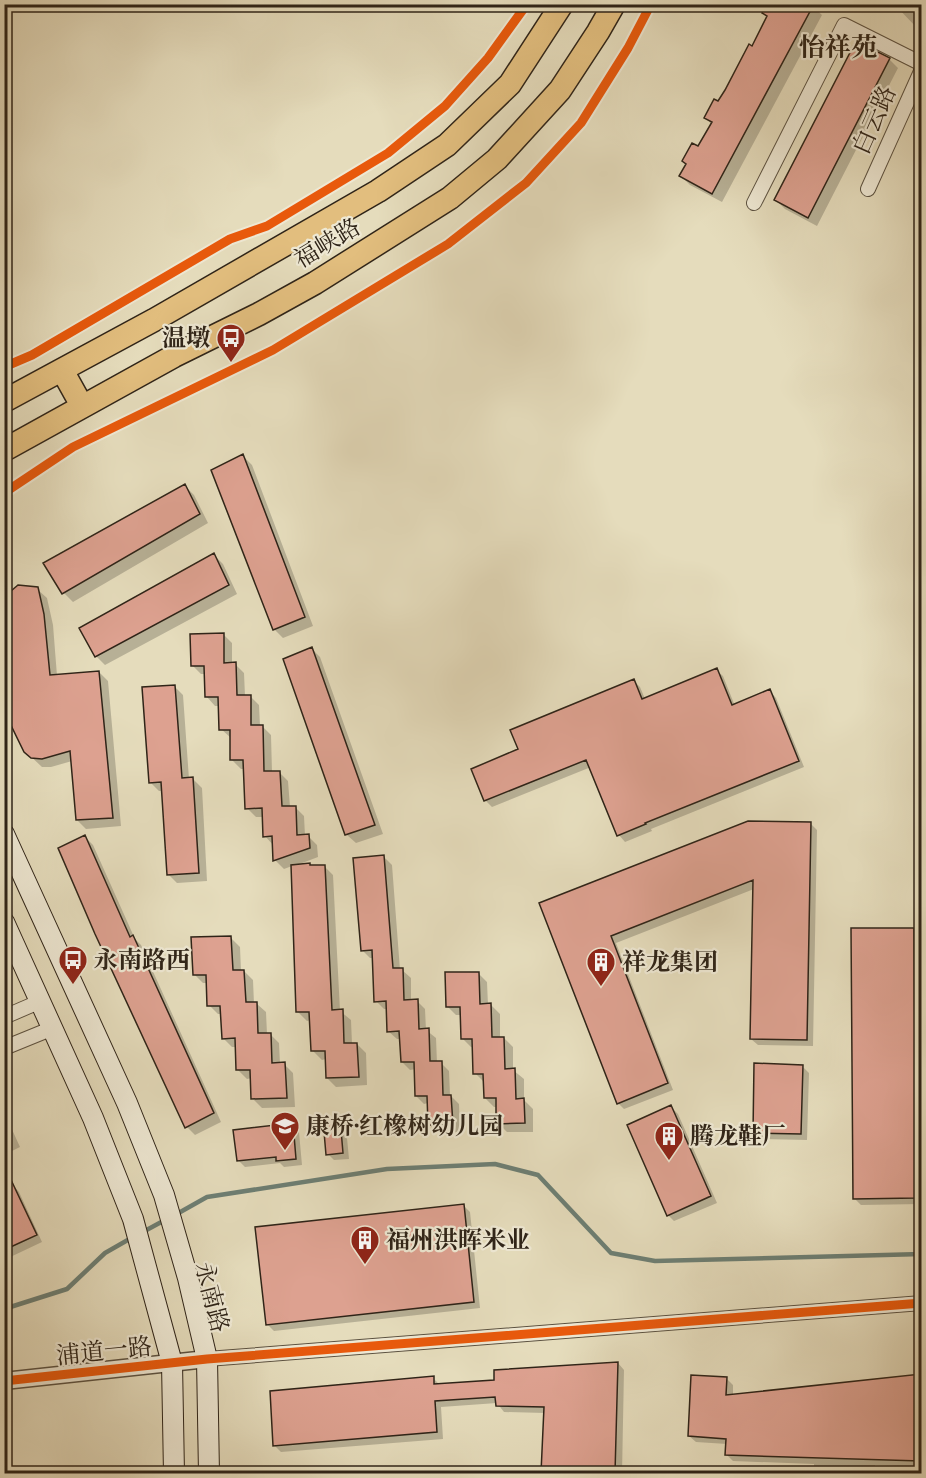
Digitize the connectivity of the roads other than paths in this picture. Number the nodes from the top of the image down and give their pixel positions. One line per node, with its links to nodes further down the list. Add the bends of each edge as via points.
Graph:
1 (562, 4): 7 (highway, 福峡路, via 510,84 447,145 378,191)
2 (614, 4): 11 (highway, 福峡路, via 560,90 497,159 450,198 306,288)
3 (921, 64): 6 (street, via 844,25)
4 (921, 69): 5 (street, 白云路)
5 (868, 189)
6 (754, 203)
7 (62, 370): 8 (highway, 福峡路); 11 (highway)
8 (30, 387): 9 (highway); 10 (highway, 福峡路)
9 (4, 390)
10 (4, 401)
11 (82, 406): 12 (highway, 福峡路)
12 (33, 433): 13 (highway, 福峡路); 14 (highway)
13 (4, 450)
14 (4, 459)
15 (4, 834): 22 (main road, 永南路, via 127,1103 164,1196)
16 (4, 921): 17 (main road)
17 (41, 1001): 18 (street); 19 (main road)
18 (4, 1017)
19 (52, 1028): 20 (street); 23 (main road, via 133,1219)
20 (4, 1048)
21 (921, 1303): 22 (street)
22 (207, 1359): 23 (street, 浦道一路); 26 (main road, 永南路)
23 (172, 1363): 24 (street, 浦道一路); 25 (main road)
24 (4, 1381)
25 (174, 1473)
26 (209, 1473)

